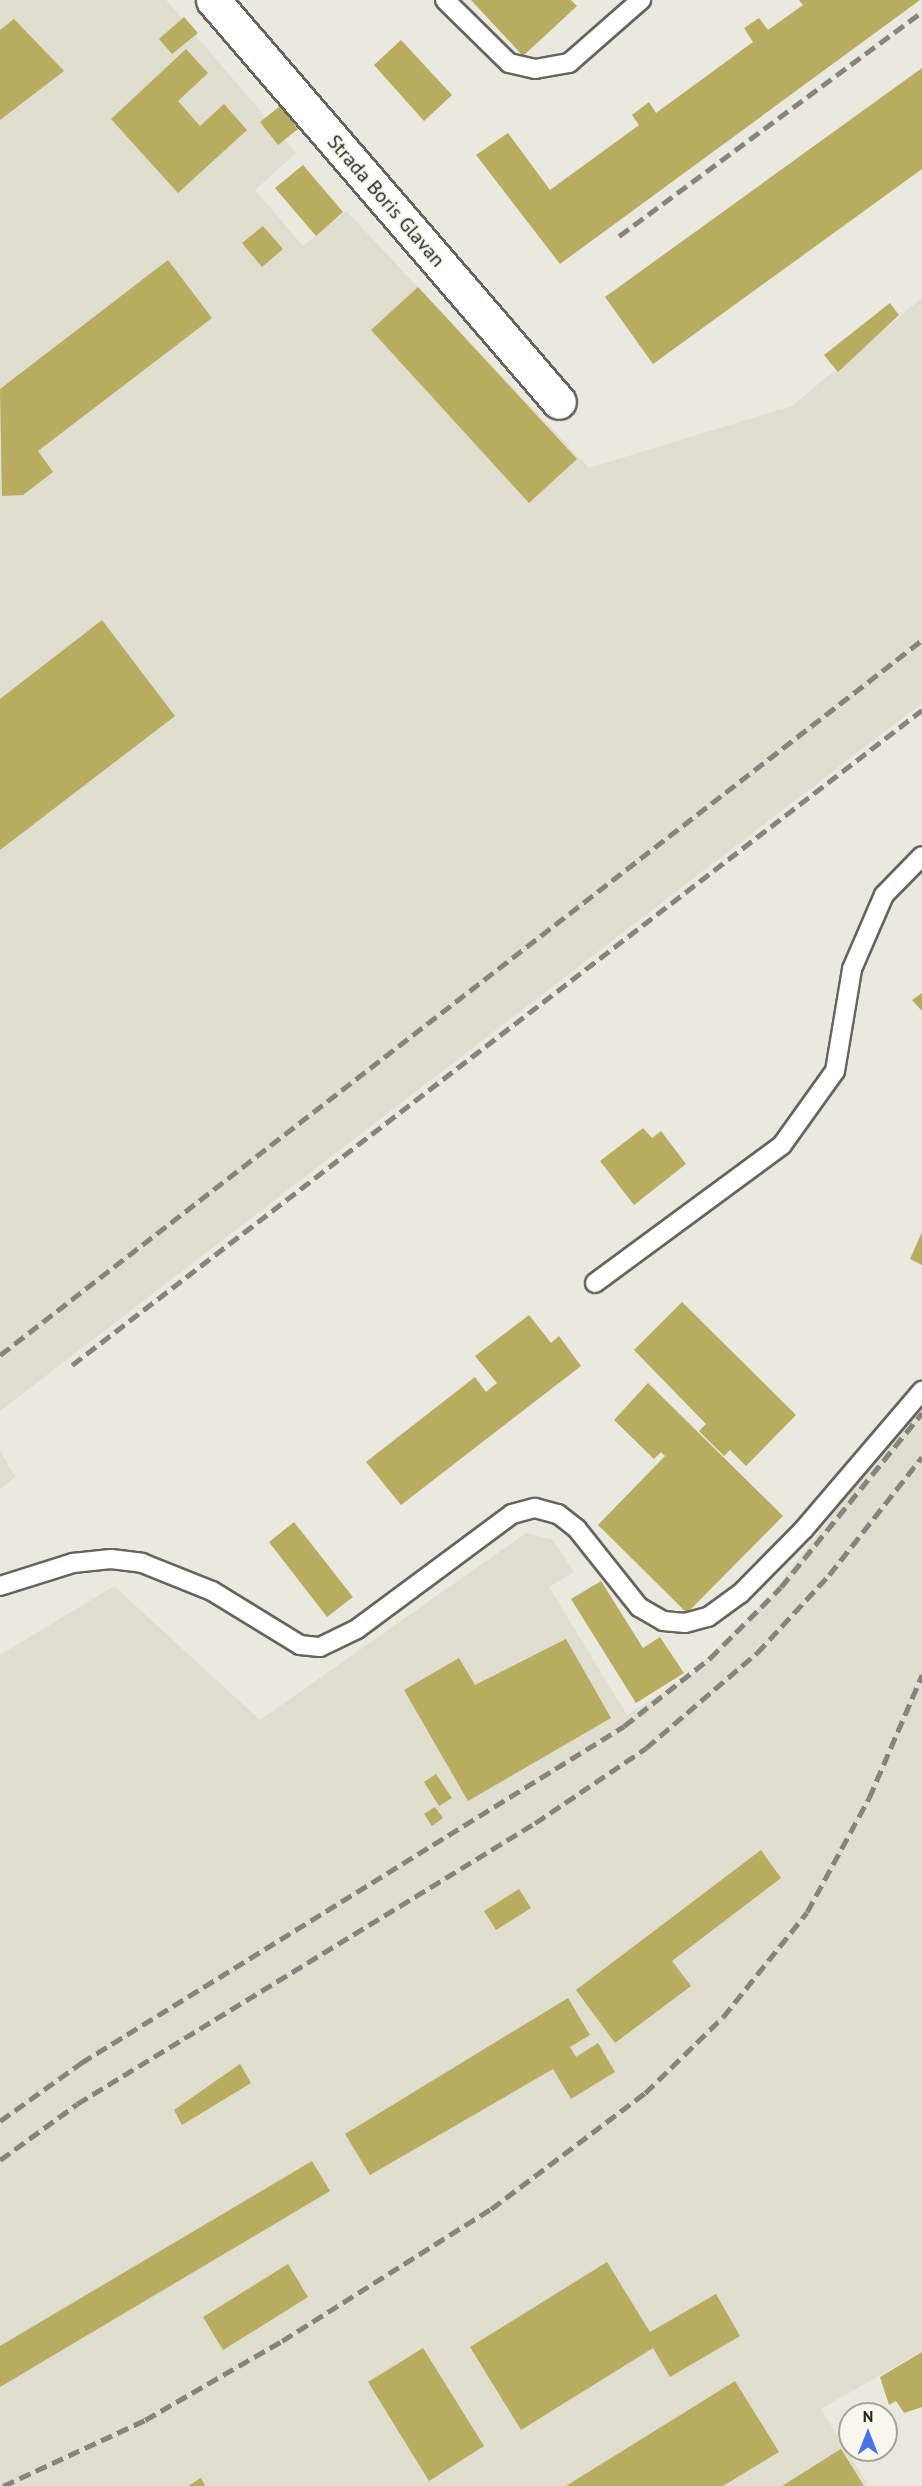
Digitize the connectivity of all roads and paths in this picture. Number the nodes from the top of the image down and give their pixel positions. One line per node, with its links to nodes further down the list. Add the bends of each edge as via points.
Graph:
1 (213, 0): 4 (street, Strada Boris Glavan)
2 (445, 0): 3 (lane, via 509,63 535,69 569,63)
3 (641, 0)
4 (559, 402)
5 (922, 856): 6 (lane, via 884,895 852,969 835,1071 782,1144)
6 (595, 1284)
7 (922, 1391): 8 (lane, via 804,1529 740,1594 708,1617 685,1623 663,1621 639,1607 576,1529 558,1514 535,1509 512,1514 357,1629 320,1647 300,1645 212,1591 142,1563 73,1563)
8 (0, 1586)

